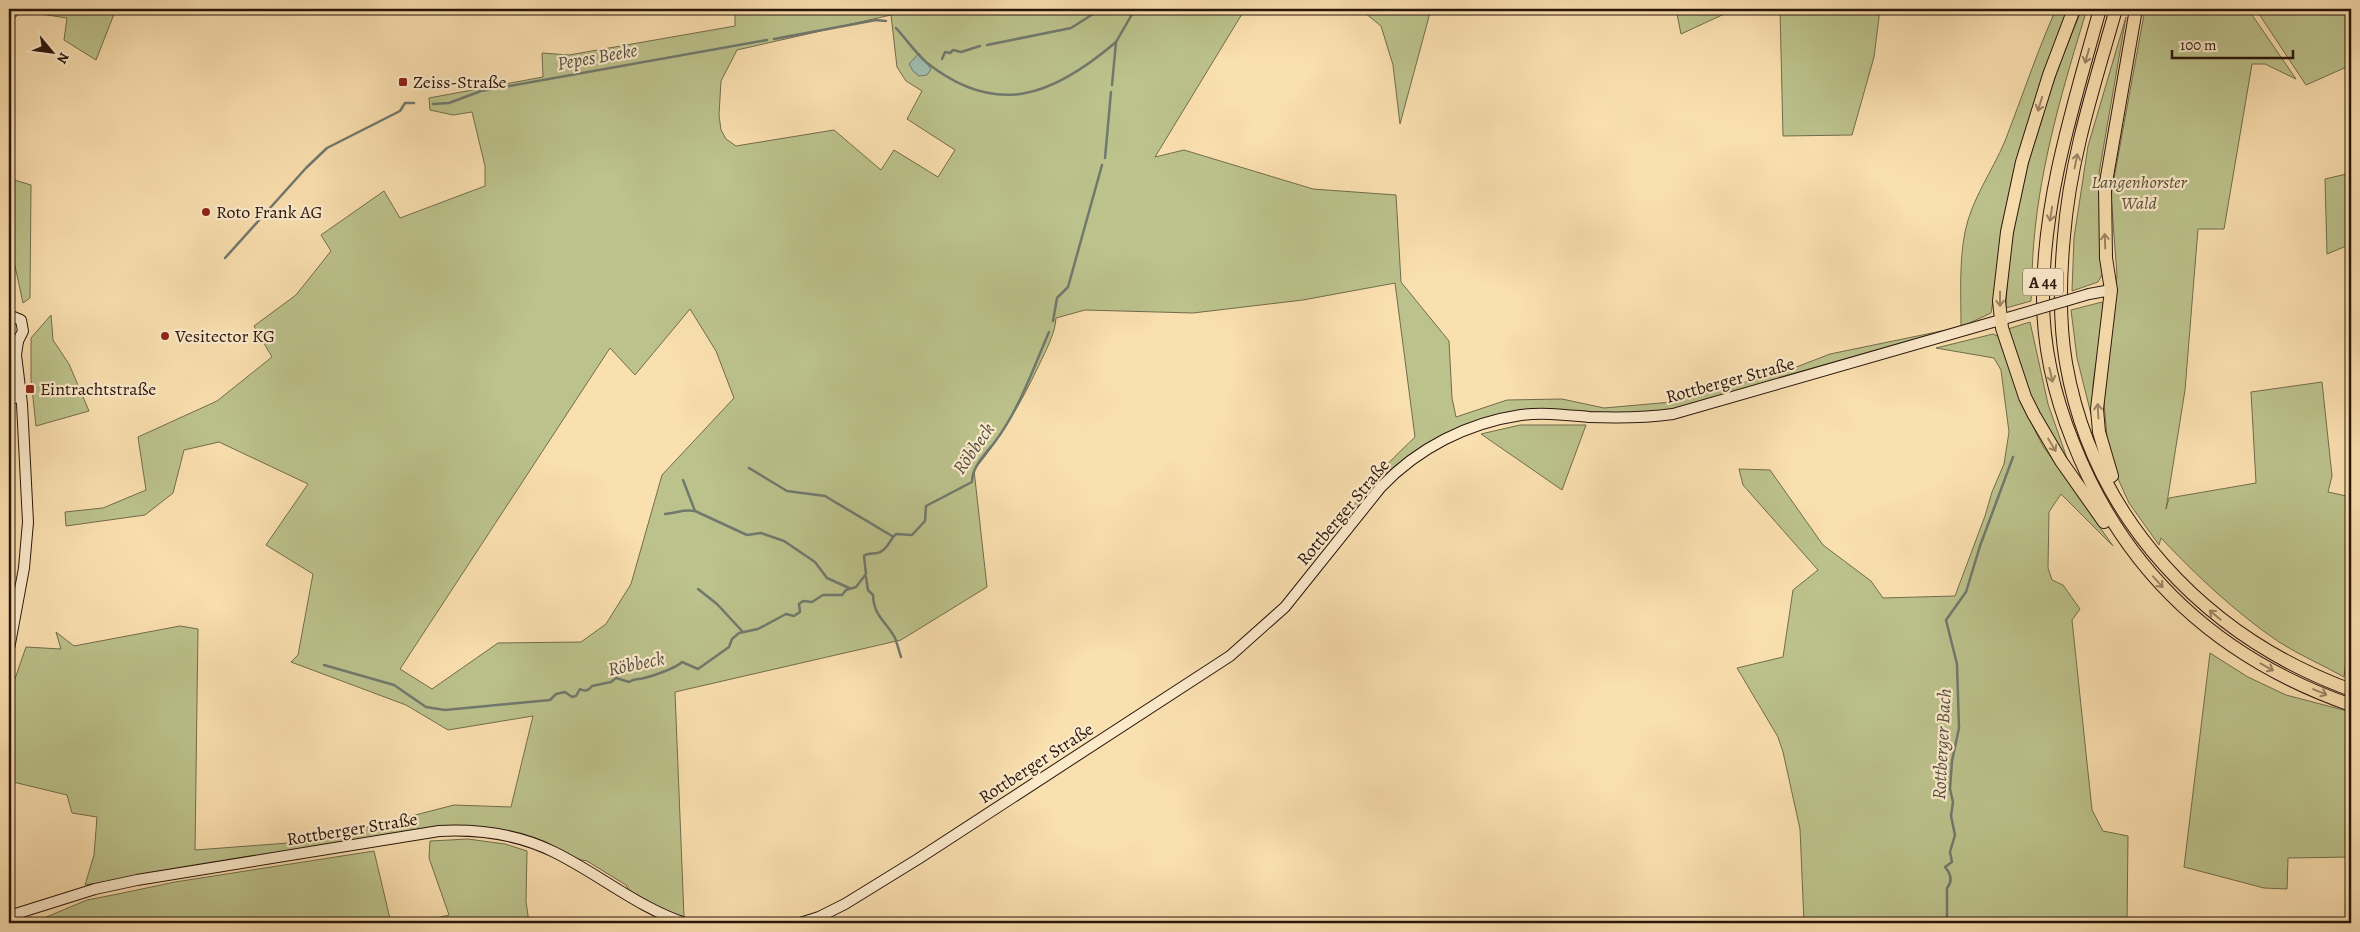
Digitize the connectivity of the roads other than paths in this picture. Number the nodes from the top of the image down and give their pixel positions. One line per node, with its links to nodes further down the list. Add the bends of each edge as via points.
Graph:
1 (2074, 9): 7 (highway, one-way to 7, via 2049,75 2014,197 2000,278)
2 (2100, 9): 12 (highway, A 44, one-way to 12, via 2067,128 2053,197 2044,264 2043,325 2050,372 2063,418 2103,506)
3 (2116, 9): 11 (highway, A 44, one-way to 3, via 2078,413 2066,363 2061,319 2068,201 2081,134)
4 (2136, 9): 5 (highway, one-way to 4, via 2106,258 2105,188)
5 (2111, 290): 7 (main road, Rottberger Straße, bridge); 11 (highway, one-way to 5, via 2099,432 2097,409)
6 (9, 314): 8 (main road, via 21,320 23,326 22,337)
7 (2000, 319): 12 (highway, one-way to 12, via 2034,415 2061,461 2113,534); 18 (main road, Rottberger Straße, via 1673,414 1619,418 1521,415 1473,426 1446,438 1420,453 1381,486 1285,607 1230,656 846,904)
8 (13, 343): 10 (main road)
9 (9, 364): 10 (main road)
10 (22, 421): 13 (main road, via 28,522 24,568)
11 (2115, 496): 14 (highway, A 44, one-way to 11, via 2296,667 2220,620 2164,566)
12 (2127, 544): 15 (highway, A 44, one-way to 15, via 2158,583 2184,608 2245,655 2288,679)
13 (9, 649)
14 (2351, 690)
15 (2351, 705)
16 (10, 916): 17 (main road, Rottberger Straße, via 95,889 137,880 456,830 508,835 538,845 648,908)
17 (685, 923)
18 (800, 923)

